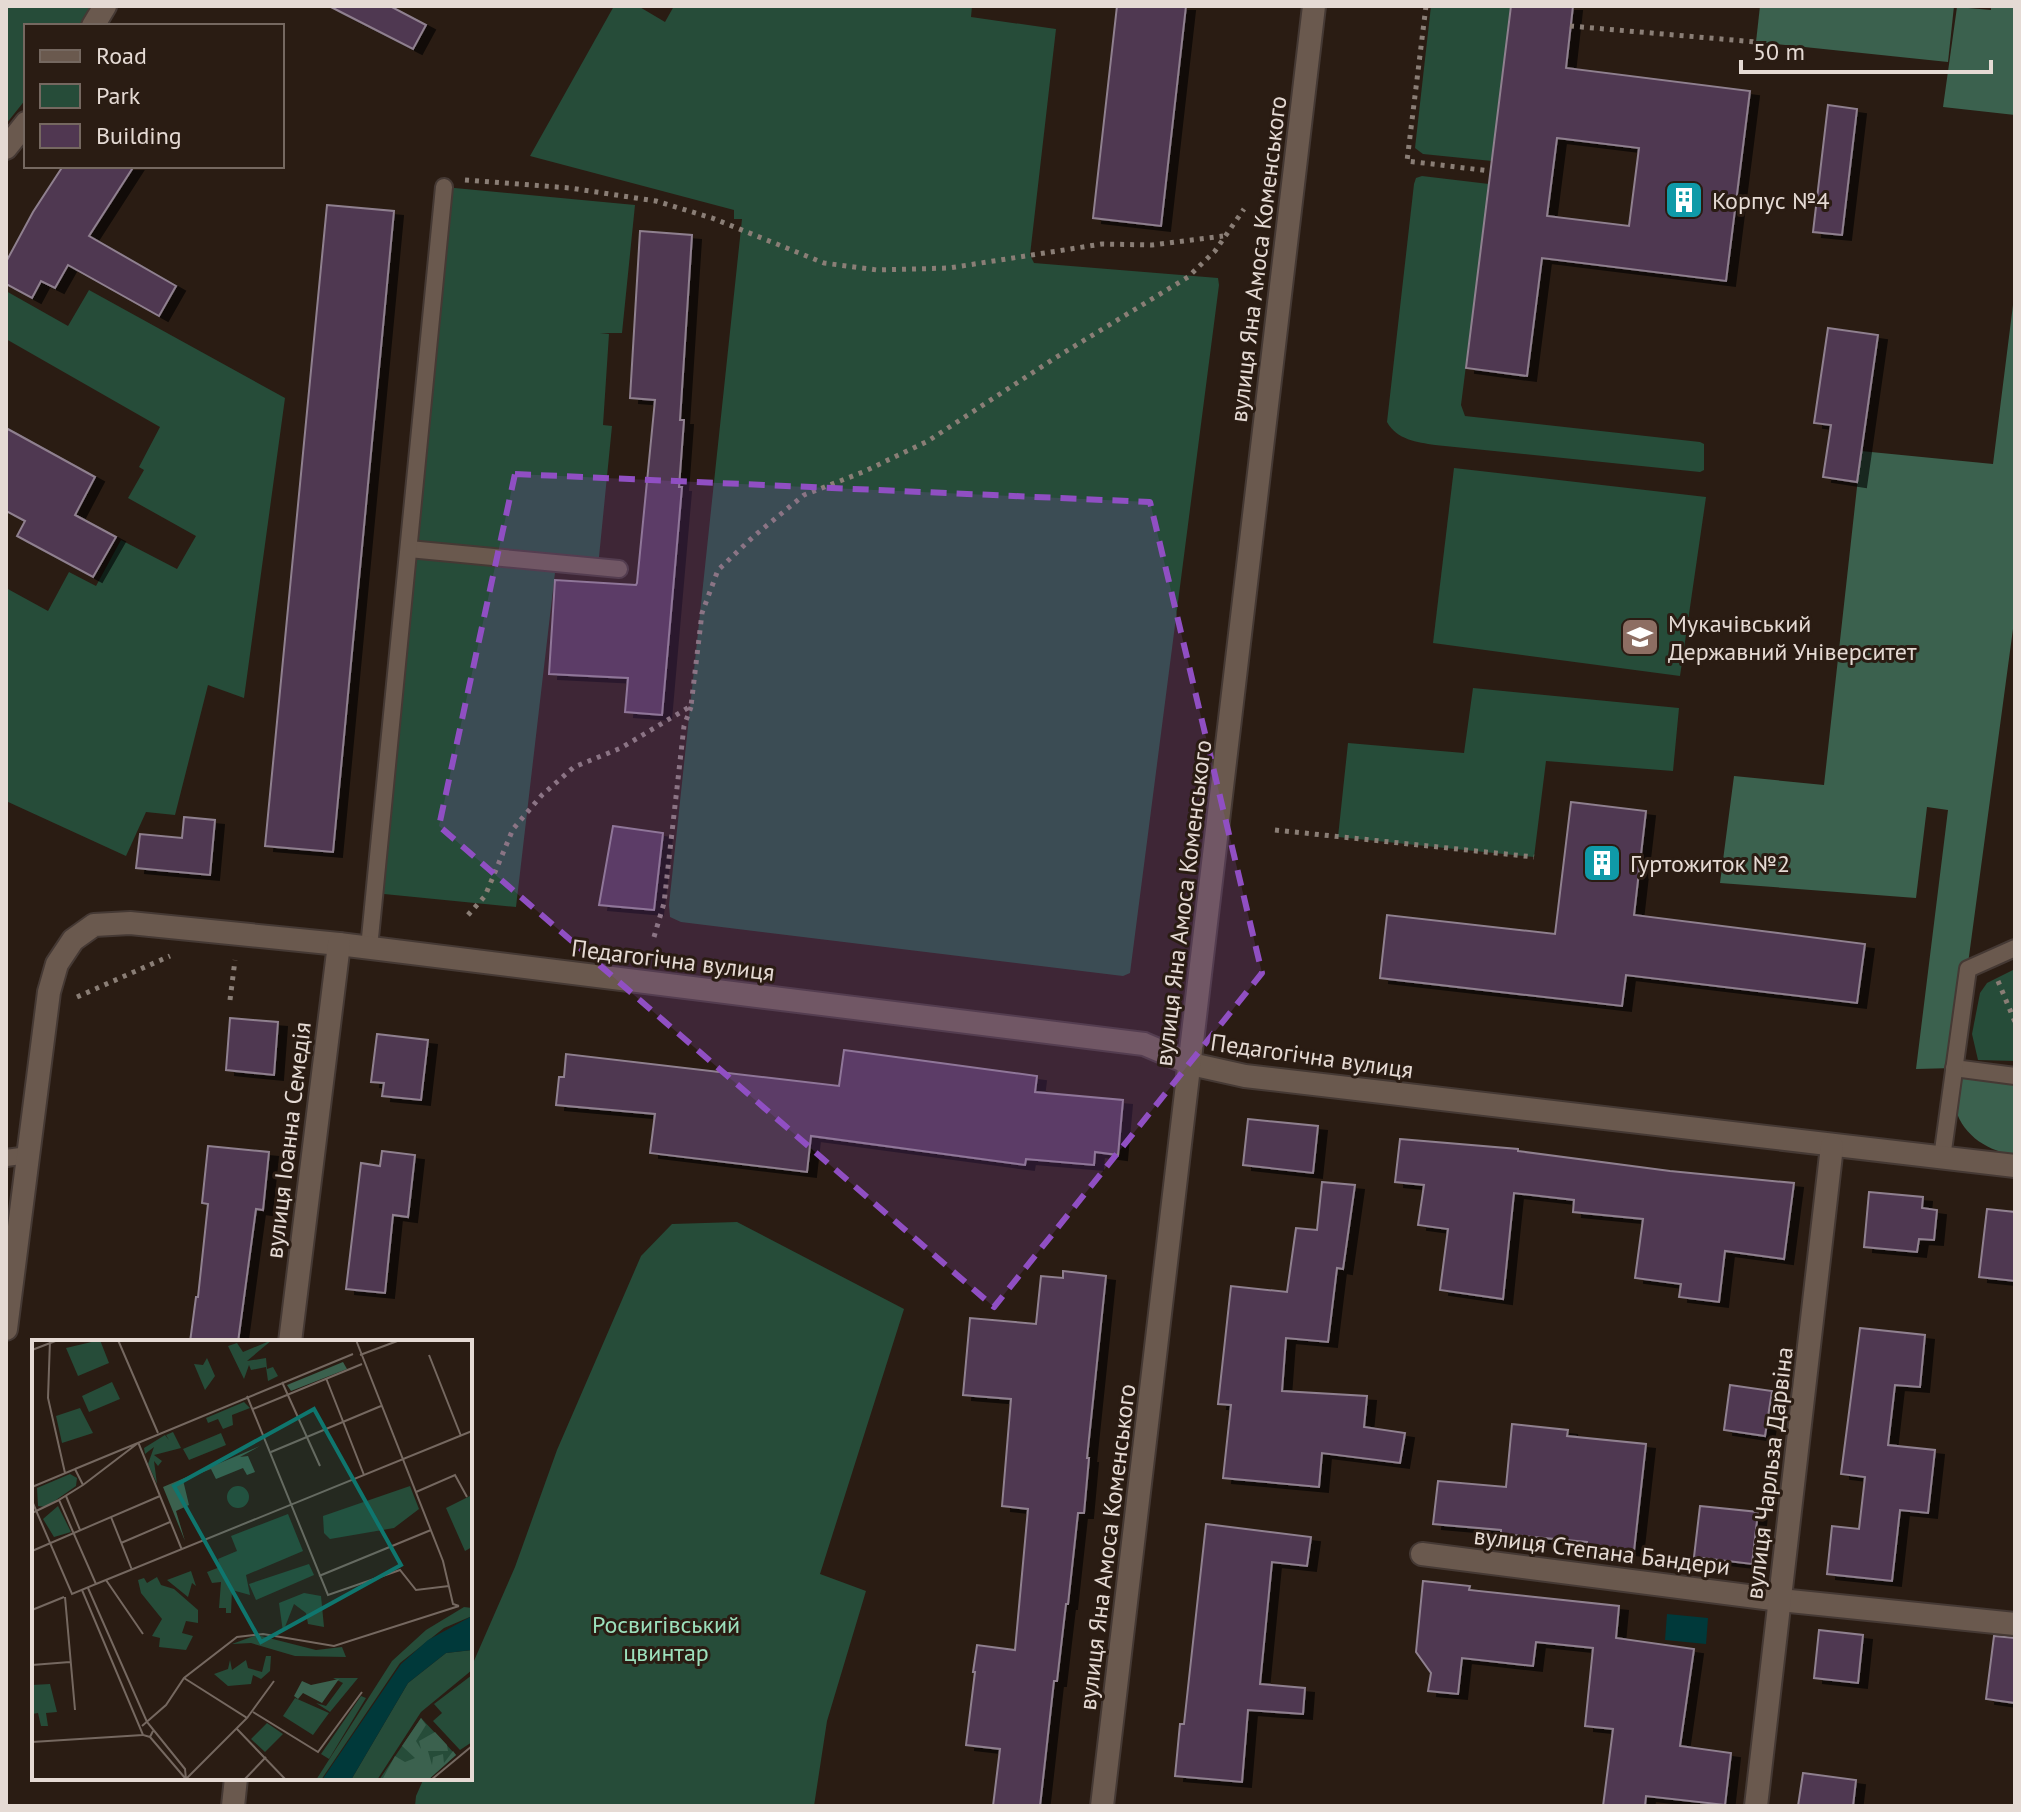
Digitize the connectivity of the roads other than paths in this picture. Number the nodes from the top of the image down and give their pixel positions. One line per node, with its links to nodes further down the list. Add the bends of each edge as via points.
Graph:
1 (105, 6): 3 (street)
2 (1314, 6): 12 (street, вулиця Яна Амоса Коменського)
3 (94, 24)
4 (24, 126): 5 (street)
5 (6, 148)
6 (448, 184): 7 (lane)
7 (409, 549): 8 (lane); 10 (lane)
8 (619, 569)
9 (339, 944): 10 (street, Педагогічна вулиця); 16 (street, Педагогічна вулиця, via 130,923 94,925 73,940 57,964); 20 (street, вулиця Іоанна Семедія)
10 (369, 948): 12 (street, Педагогічна вулиця, via 1144,1044)
11 (2015, 948): 13 (lane, via 1968,969)
12 (1191, 1064): 15 (street, Педагогічна вулиця, via 1245,1076); 26 (street, вулиця Яна Амоса Коменського)
13 (1954, 1068): 14 (lane); 17 (lane)
14 (2015, 1076)
15 (1832, 1146): 17 (street, Педагогічна вулиця); 22 (street, вулиця Чарльза Дарвіна)
16 (17, 1156): 19 (street)
17 (1942, 1158): 18 (street, Педагогічна вулиця)
18 (2015, 1166)
19 (6, 1329)
20 (290, 1340)
21 (1422, 1554): 22 (street, вулиця Степана Бандери)
22 (1780, 1600): 23 (street, вулиця Степана Бандери); 27 (street, вулиця Чарльза Дарвіна)
23 (2015, 1624)
24 (236, 1780): 25 (street)
25 (233, 1806)
26 (1102, 1806)
27 (1756, 1806)

